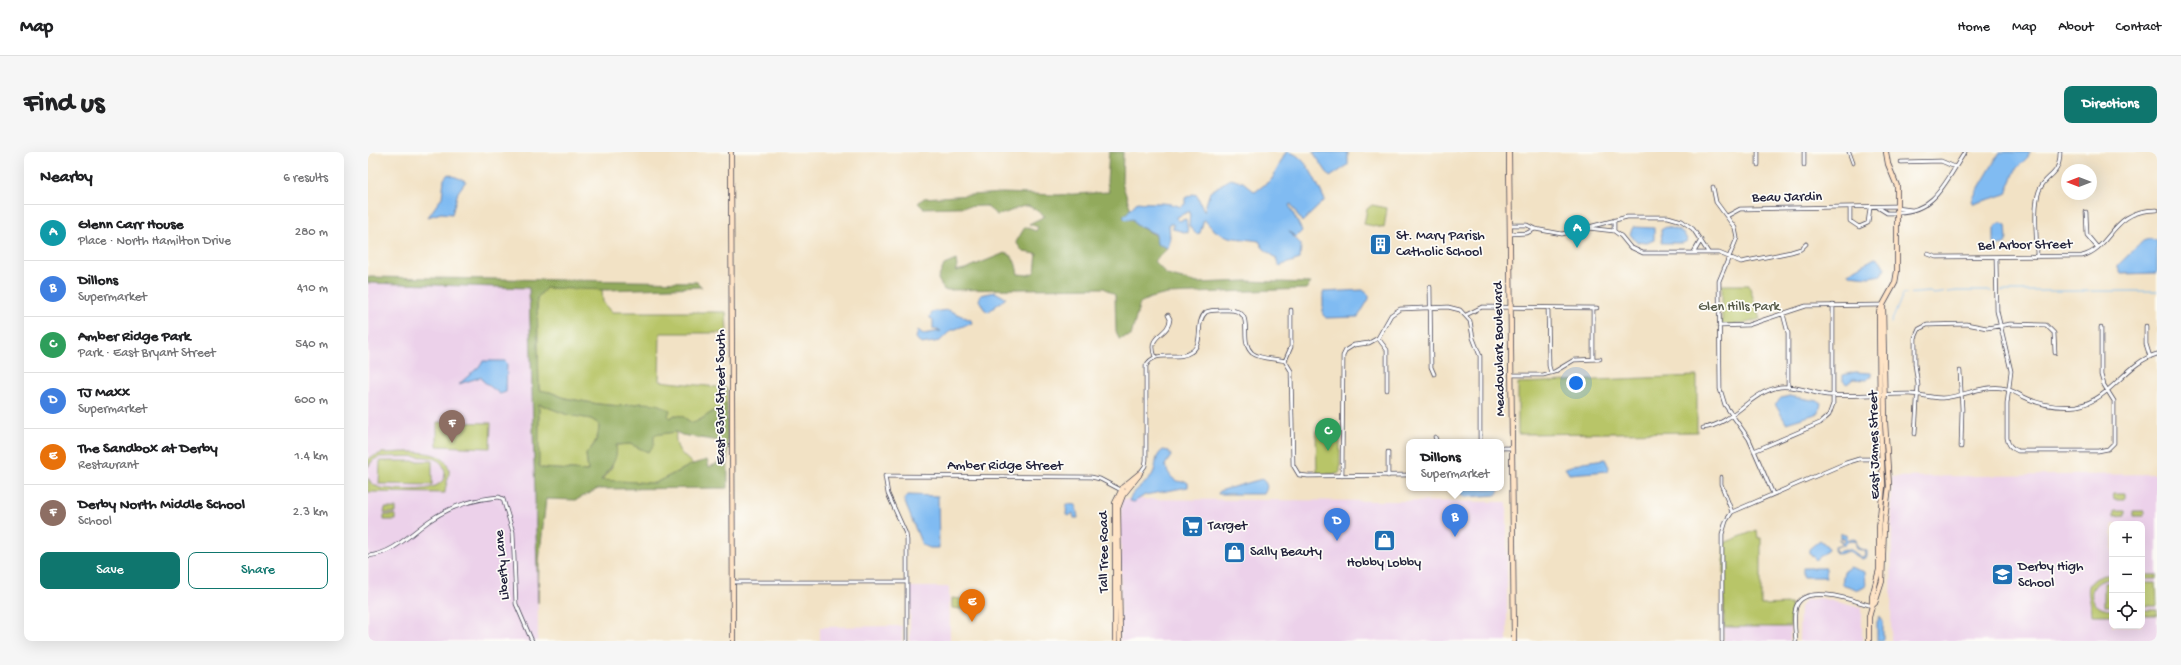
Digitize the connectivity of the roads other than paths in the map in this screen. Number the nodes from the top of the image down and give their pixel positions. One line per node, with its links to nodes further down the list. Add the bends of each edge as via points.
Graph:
1 (731, 152): 95 (street, East 63rd Street South)
2 (1509, 152): 23 (street, Meadowlark Boulevard)
3 (1758, 152): 12 (street)
4 (1804, 152): 11 (street)
5 (1849, 152): 10 (street)
6 (1886, 152): 18 (street, East James Street, via 1897,186)
7 (1965, 152): 13 (street, Beau Jardin)
8 (2060, 152): 36 (street, via 2058,169 2042,185 2038,197)
9 (1901, 162): 13 (street, via 1941,161)
10 (1853, 163)
11 (1804, 164)
12 (1758, 165)
13 (1955, 167): 18 (street, Beau Jardin, via 1933,200 1924,207 1908,212)
14 (1713, 187): 21 (street, via 1716,202)
15 (1850, 208): 16 (street, Beau Jardin); 16 (street, via 1850,220 1859,227 1868,223); 21 (street, Beau Jardin, via 1740,209)
16 (1870, 208): 17 (street, Beau Jardin)
17 (1879, 208): 18 (street, Beau Jardin); 18 (street, Beau Jardin, via 1887,213)
18 (1897, 210): 39 (street, East James Street, via 1897,278)
19 (2157, 210): 30 (street, Bel Arbor Street, via 2142,210 2131,214)
20 (2086, 212): 30 (street, via 2087,235)
21 (1727, 216): 34 (street, via 1735,228 1737,238)
22 (1614, 220): 24 (street); 26 (street); 28 (street, via 1627,217 1674,218 1688,225)
23 (1510, 225): 25 (street, via 1526,225); 27 (street, Meadowlark Boulevard)
24 (1588, 228): 25 (street, via 1563,234); 26 (street)
25 (1535, 229): 27 (street, via 1527,233)
26 (1614, 231): 31 (street, via 1637,251)
27 (1510, 234): 41 (street, Meadowlark Boulevard)
28 (1700, 240): 31 (street); 32 (street)
29 (1806, 244): 34 (street, via 1797,251 1748,262 1740,262)
30 (2097, 247): 36 (street, Bel Arbor Street, via 2082,256)
31 (1694, 252): 32 (street)
32 (1708, 252): 34 (street)
33 (1928, 254): 35 (street, Bel Arbor Street, via 1936,257)
34 (1730, 257): 49 (street, via 1719,281)
35 (1996, 257): 36 (street, Bel Arbor Street); 50 (street, via 1996,301)
36 (2037, 257)
37 (1430, 287): 40 (street)
38 (1833, 305): 39 (street); 46 (street, via 1806,306); 72 (street)
39 (1883, 305): 71 (street, East James Street, via 1879,312)
40 (1430, 307): 48 (street, via 1455,308); 53 (street, via 1397,310 1390,315); 65 (street, via 1431,367)
41 (1510, 307): 42 (street); 48 (street, via 1482,307); 66 (street, Meadowlark Boulevard)
42 (1548, 308): 43 (street); 64 (street)
43 (1593, 308): 44 (street); 60 (street)
44 (1597, 308)
45 (1291, 310): 62 (street, via 1291,347)
46 (1783, 314): 49 (street, via 1748,325); 67 (street, via 1788,333)
47 (1168, 315): 58 (street, via 1169,325 1154,341)
48 (1466, 315): 78 (street, via 1471,323 1473,338 1480,356)
49 (1719, 326): 75 (street, via 1720,389)
50 (2000, 326): 56 (street, via 2049,326 2055,338); 68 (street, via 2010,364); 73 (street, via 1988,328 1966,324 1927,325 1919,329 1915,338)
51 (2146, 326): 59 (street, via 2146,344)
52 (2101, 327): 70 (street, via 2101,375)
53 (1378, 338): 55 (street); 69 (street, via 1387,350)
54 (1345, 344): 55 (street)
55 (1348, 348): 88 (street, via 1342,360)
56 (2055, 354)
57 (2157, 354): 59 (street)
58 (1155, 357): 62 (street, via 1184,355 1191,352 1197,345 1200,322 1204,314 1211,310 1229,310 1238,311 1244,317 1246,344 1252,352 1260,357); 86 (street, Tall Tree Road, via 1148,362 1144,371 1146,460)
59 (2150, 357): 70 (street, via 2137,364)
60 (1593, 359): 61 (street); 64 (street, via 1574,360)
61 (1600, 359)
62 (1285, 361): 88 (street, via 1291,369 1292,378 1294,472 1303,476)
63 (1960, 371): 74 (street)
64 (1551, 373): 66 (street)
65 (1434, 374)
66 (1511, 375): 81 (street, Meadowlark Boulevard)
67 (1788, 387): 72 (street); 75 (street, via 1763,392)
68 (2009, 389): 70 (street, via 2040,403 2065,407 2086,403); 70 (street, via 2008,442 2018,451 2098,451 2111,446 2115,438 2115,407 2113,397); 74 (street, via 1992,388)
69 (1387, 390)
70 (2108, 392)
71 (1882, 394): 72 (street); 73 (street); 84 (street, East James Street); 85 (street, East James Street)
72 (1833, 395): 82 (street, via 1831,411 1822,421)
73 (1917, 395): 74 (street, via 1940,398); 77 (street)
74 (1962, 396): 79 (street)
75 (1733, 415): 76 (street); 82 (street, via 1745,431)
76 (1703, 428)
77 (1915, 434)
78 (1480, 439)
79 (1961, 447)
80 (1504, 448): 81 (street)
81 (1512, 448): 103 (street, Meadowlark Boulevard)
82 (1754, 451): 92 (street)
83 (1388, 452): 89 (street)
84 (1888, 458): 85 (street); 97 (street, East James Street, via 1889,486 1884,527 1883,573 1880,589)
85 (1882, 459): 92 (street, via 1854,460); 97 (street, East James Street, via 1879,570)
86 (1140, 473): 91 (street, Tall Tree Road); 102 (street, Tall Tree Road, via 1123,494 1118,508)
87 (1406, 475): 89 (street)
88 (1342, 476): 89 (street)
89 (1388, 476)
90 (1721, 477): 93 (street, via 1721,484)
91 (1121, 490): 96 (street, Amber Ridge Street, via 1091,477 885,476 888,494 906,534); 101 (street, Tall Tree Road, via 1114,510)
92 (1773, 494): 93 (street)
93 (1732, 512): 104 (street, via 1726,520 1722,534)
94 (368, 556): 98 (street, Liberty Lane, via 390,551 430,520 459,506 479,500 499,497 503,499 513,532 516,604)
95 (733, 582): 96 (street); 99 (street, East 63rd Street South)
96 (907, 582): 100 (street)
97 (1872, 606): 105 (street, via 1834,596 1807,595 1801,599 1796,609); 106 (street, East James Street, via 1869,617)
98 (531, 641)
99 (733, 641)
100 (907, 641)
101 (1115, 641)
102 (1120, 641)
103 (1514, 641)
104 (1722, 641)
105 (1796, 641)
106 (1869, 641)

